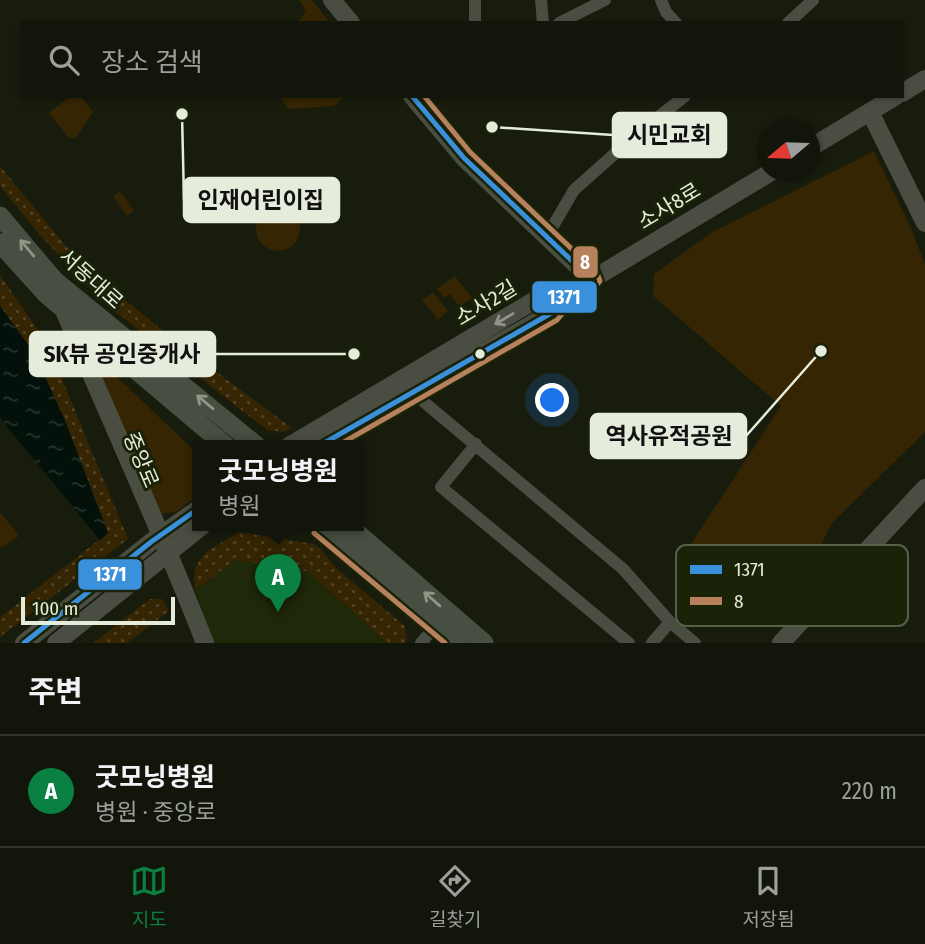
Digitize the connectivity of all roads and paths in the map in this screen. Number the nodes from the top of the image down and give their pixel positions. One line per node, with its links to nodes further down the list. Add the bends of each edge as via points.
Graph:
1 (332, 0): 7 (street)
2 (475, 0): 8 (street)
3 (541, 0): 9 (street)
4 (605, 0): 10 (street)
5 (662, 0): 11 (street)
6 (813, 0): 12 (street)
7 (349, 21)
8 (475, 21)
9 (543, 21)
10 (563, 21)
11 (674, 21)
12 (790, 21)
13 (925, 79): 14 (street)
14 (904, 92)
15 (414, 98): 23 (street, via 464,158)
16 (682, 98): 23 (street, via 574,190)
17 (893, 98): 18 (street)
18 (870, 112): 19 (street); 22 (street)
19 (820, 142)
20 (757, 180): 25 (street, 소사8로)
21 (0, 216): 26 (main road, 서동대로, one-way to 21)
22 (925, 223)
23 (546, 238): 25 (street)
24 (0, 243): 26 (main road, 서동대로)
25 (591, 279): 27 (street, 소사8로)
26 (50, 287): 28 (main road, 서동대로); 31 (main road, 서동대로, one-way to 26); 40 (street, 중앙로)
27 (566, 295): 29 (street, 소사2길, via 553,312); 32 (street, 소사2길, one-way to 32, via 542,296)
28 (63, 307): 30 (main road, 서동대로); 40 (street, 중앙로)
29 (412, 392): 33 (street, 소사2길); 34 (street)
30 (208, 437)
31 (249, 440)
32 (299, 440)
33 (328, 440)
34 (476, 444): 43 (street, via 623,569); 53 (street, via 441,487)
35 (925, 488): 41 (street)
36 (192, 513): 40 (street)
37 (196, 531): 42 (street)
38 (326, 531): 44 (main road)
39 (355, 531): 52 (main road, one-way to 39)
40 (155, 539): 42 (street, 중앙로); 46 (street)
41 (872, 545)
42 (165, 555): 47 (street); 48 (street, 중앙로); 49 (street, 중앙로)
43 (670, 622): 54 (street); 55 (street)
44 (437, 624): 50 (street); 51 (main road)
45 (797, 626): 56 (street)
46 (24, 643)
47 (56, 643)
48 (196, 643)
49 (205, 643)
50 (421, 643)
51 (459, 643)
52 (484, 643)
53 (628, 643)
54 (652, 643)
55 (695, 643)
56 (781, 643)

